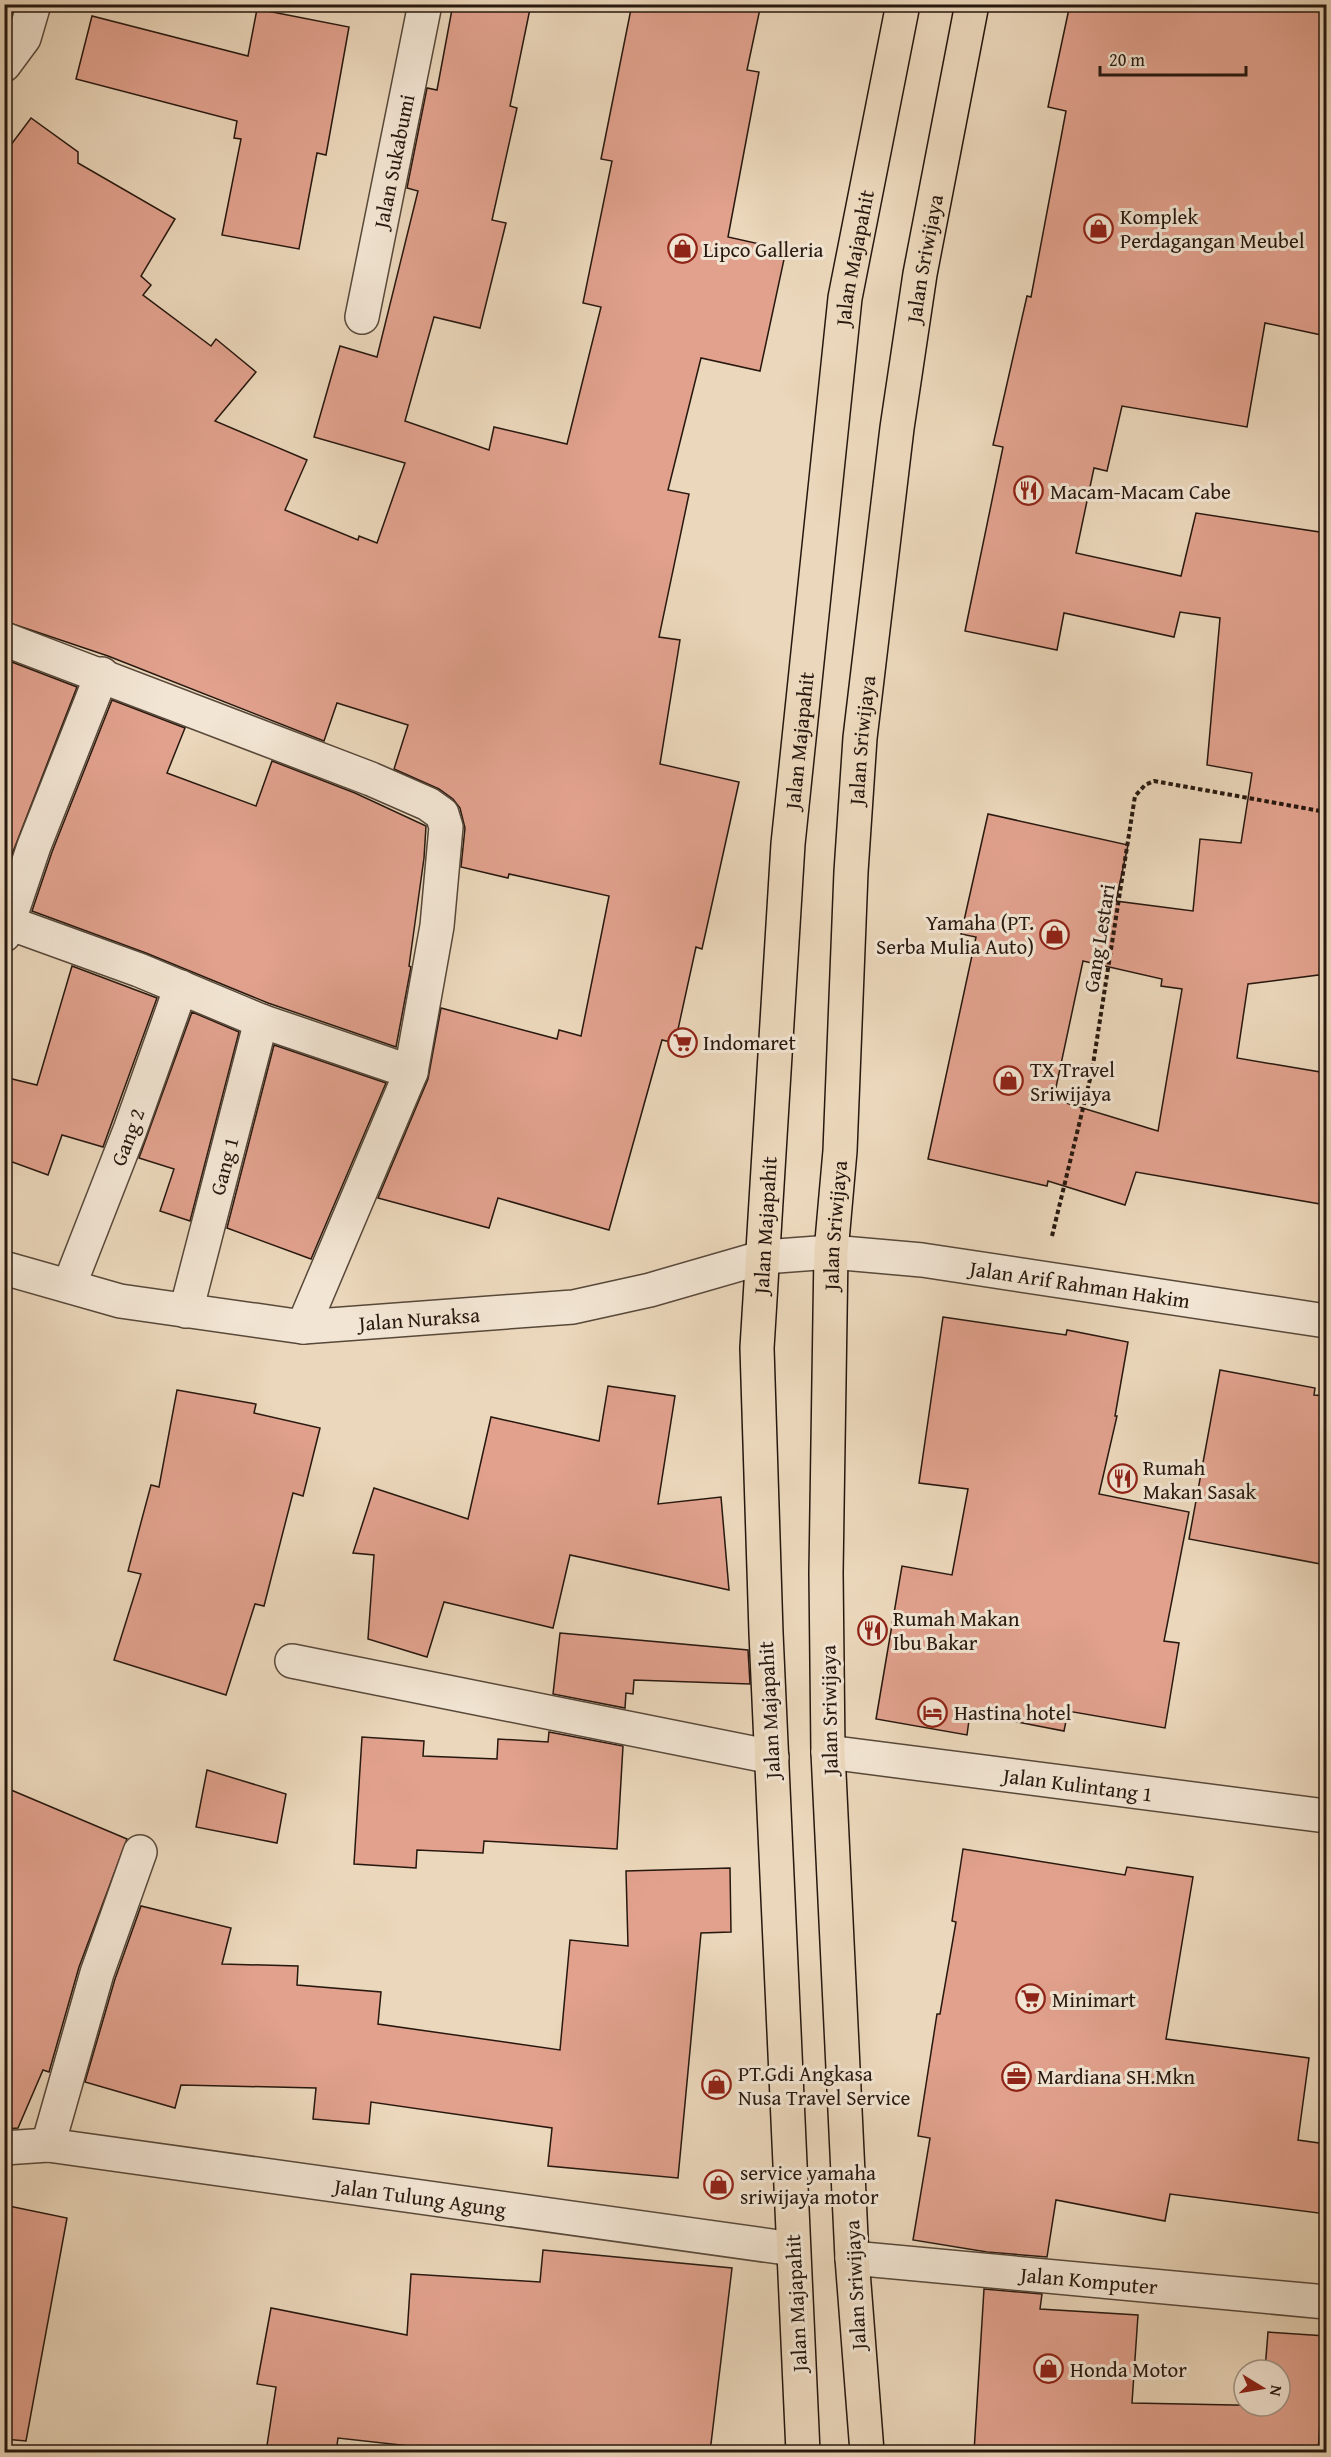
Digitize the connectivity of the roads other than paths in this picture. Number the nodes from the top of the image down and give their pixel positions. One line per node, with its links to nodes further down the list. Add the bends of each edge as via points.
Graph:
1 (34, 4): 5 (street, via 24,38)
2 (425, 4): 6 (street, Jalan Sukabumi)
3 (903, 4): 14 (main road, Jalan Majapahit, via 844,298 788,844)
4 (972, 4): 13 (main road, Jalan Sriwijaya, via 917,296 897,428 862,726 851,872 840,1151)
5 (4, 65)
6 (362, 317)
7 (4, 639): 8 (street)
8 (102, 674): 9 (street); 12 (street, via 371,779 442,814 446,827 437,926)
9 (8, 912): 10 (street)
10 (181, 987): 11 (street); 16 (street, Gang 2)
11 (261, 1021): 12 (street); 17 (street, Gang 1)
12 (411, 1072): 19 (street)
13 (831, 1252): 14 (street, Jalan Nuraksa); 18 (street, Jalan Arif Rahman Hakim, via 922,1260); 21 (main road, Jalan Sriwijaya, via 826,1573)
14 (764, 1257): 19 (street, Jalan Nuraksa, via 650,1290 573,1307); 22 (main road, Jalan Majapahit, via 757,1348)
15 (4, 1268): 16 (street, Jalan Nuraksa)
16 (69, 1286): 17 (street, Jalan Nuraksa, via 120,1301)
17 (186, 1311): 19 (street, Jalan Nuraksa)
18 (1326, 1321)
19 (303, 1327)
20 (292, 1661): 22 (street)
21 (828, 1752): 23 (street, Jalan Kulintang 1); 28 (main road, Jalan Sriwijaya)
22 (772, 1757): 27 (main road, Jalan Majapahit)
23 (1326, 1816)
24 (140, 1852): 25 (street, via 97,1973)
25 (48, 2145): 26 (street, Jalan Tulung Agung); 27 (street, Jalan Tulung Agung)
26 (4, 2148)
27 (793, 2248): 30 (main road, Jalan Majapahit)
28 (852, 2258): 29 (street, Jalan Komputer); 31 (main road, Jalan Sriwijaya)
29 (1326, 2302)
30 (803, 2452)
31 (867, 2452)

